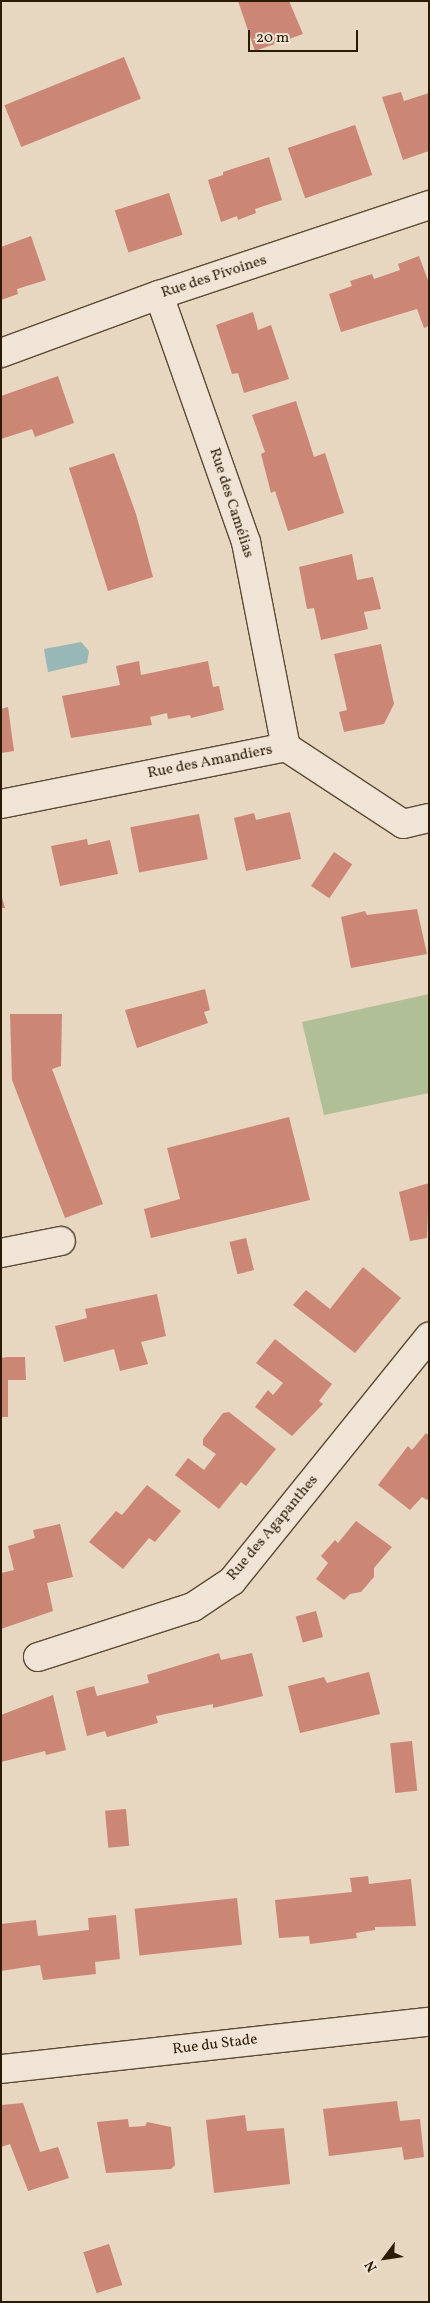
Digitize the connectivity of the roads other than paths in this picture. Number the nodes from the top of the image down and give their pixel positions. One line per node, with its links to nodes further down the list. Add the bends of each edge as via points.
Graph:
1 (429, 206): 2 (street, Rue des Pivoines)
2 (159, 295): 3 (street, Rue des Pivoines); 4 (street, Rue des Camélias, via 246,542)
3 (1, 353)
4 (286, 747): 5 (street, Rue des Amandiers); 6 (street, Rue des Amandiers, via 403,824)
5 (1, 804)
6 (429, 818)
7 (61, 1241): 8 (street)
8 (1, 1253)
9 (429, 1337): 10 (street, Rue des Agapanthes, via 232,1581 193,1608)
10 (38, 1657)
11 (429, 2022): 12 (street, Rue du Stade)
12 (1, 2069)

